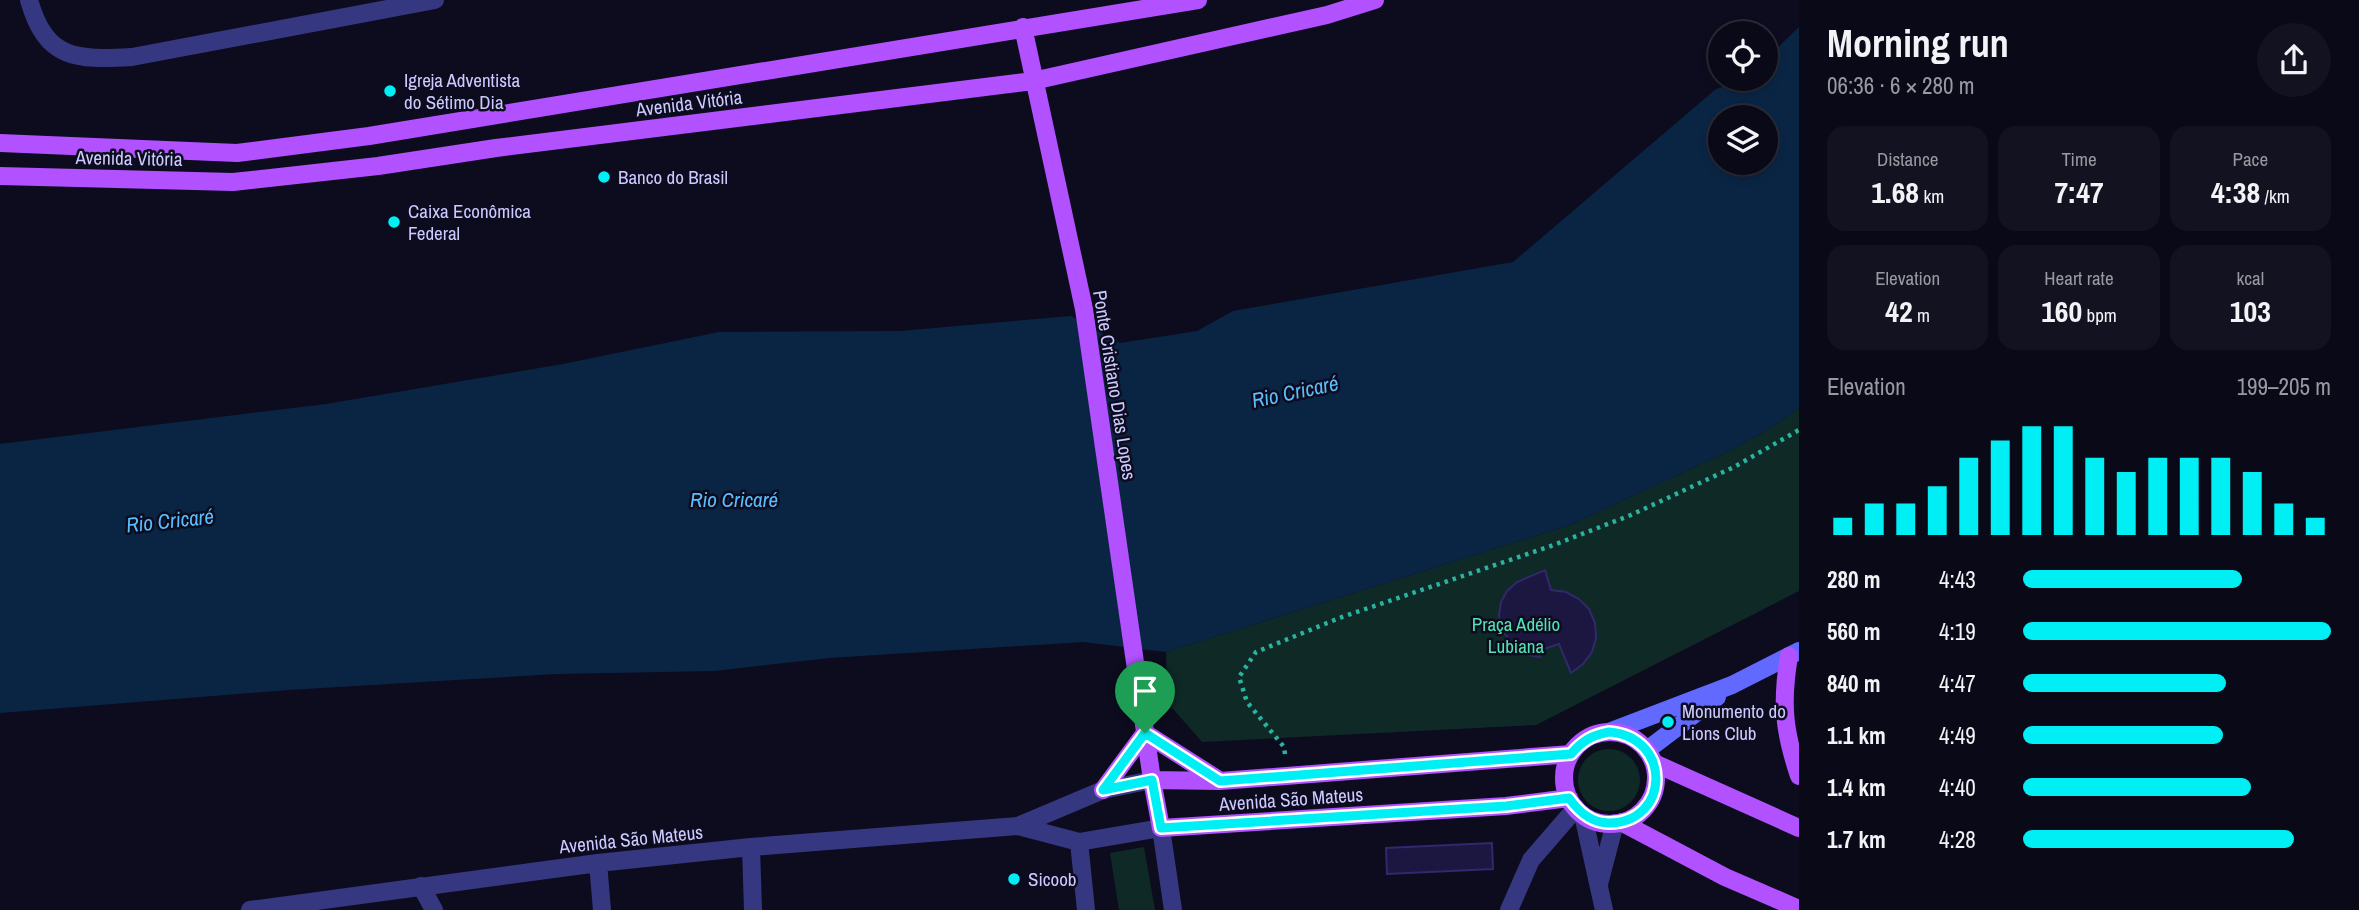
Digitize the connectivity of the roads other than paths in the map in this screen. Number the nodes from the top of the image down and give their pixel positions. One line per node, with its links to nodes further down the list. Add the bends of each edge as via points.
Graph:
1 (29, 0): 2 (street, via 38,28 52,46 90,58 114,58)
2 (435, 0)
3 (1198, 0): 5 (main road, Avenida Vitória)
4 (1375, 0): 6 (main road, Avenida Vitória)
5 (1023, 27): 6 (main road, Ponte Cristiano Dias Lopes); 7 (main road, Avenida Vitória, via 369,136 237,153)
6 (1033, 81): 8 (main road, Avenida Vitória, via 233,182); 12 (main road, Ponte Cristiano Dias Lopes, via 1084,309)
7 (1, 142)
8 (0, 176)
9 (1794, 654): 10 (street); 15 (main road, via 1783,692 1788,740)
10 (1732, 685): 11 (street); 14 (street)
11 (1609, 732): 13 (main road, via 1581,742); 14 (main road, via 1637,740)
12 (1145, 733): 16 (main road, Ponte Cristiano Dias Lopes); 17 (main road); 18 (main road)
13 (1571, 754): 17 (main road, Avenida São Mateus); 19 (main road, via 1565,783)
14 (1651, 757): 20 (main road, via 1657,778 1654,793 1635,816); 23 (main road)
15 (1799, 776)
16 (1152, 780): 17 (main road, Avenida São Mateus); 18 (street, Avenida São Mateus); 22 (main road, Ponte Cristiano Dias Lopes)
17 (1220, 781)
18 (1103, 790): 21 (street, Avenida São Mateus)
19 (1576, 807): 20 (main road, via 1604,823); 22 (main road, Avenida São Mateus, via 1506,806); 28 (street); 36 (street, via 1531,860)
20 (1618, 823): 28 (street); 29 (main road)
21 (1018, 825): 24 (street, Avenida São Mateus); 25 (street, Avenida São Mateus)
22 (1161, 828): 24 (street, Avenida São Mateus); 35 (street)
23 (1799, 828)
24 (1079, 842): 34 (street)
25 (751, 847): 26 (street, Avenida São Mateus); 33 (street)
26 (598, 863): 27 (street, Avenida São Mateus); 32 (street)
27 (421, 886): 30 (street, Avenida São Mateus); 31 (street)
28 (1598, 887): 37 (street)
29 (1799, 909)
30 (250, 910)
31 (434, 910)
32 (602, 910)
33 (754, 910)
34 (1086, 910)
35 (1173, 910)
36 (1509, 910)
37 (1604, 910)

